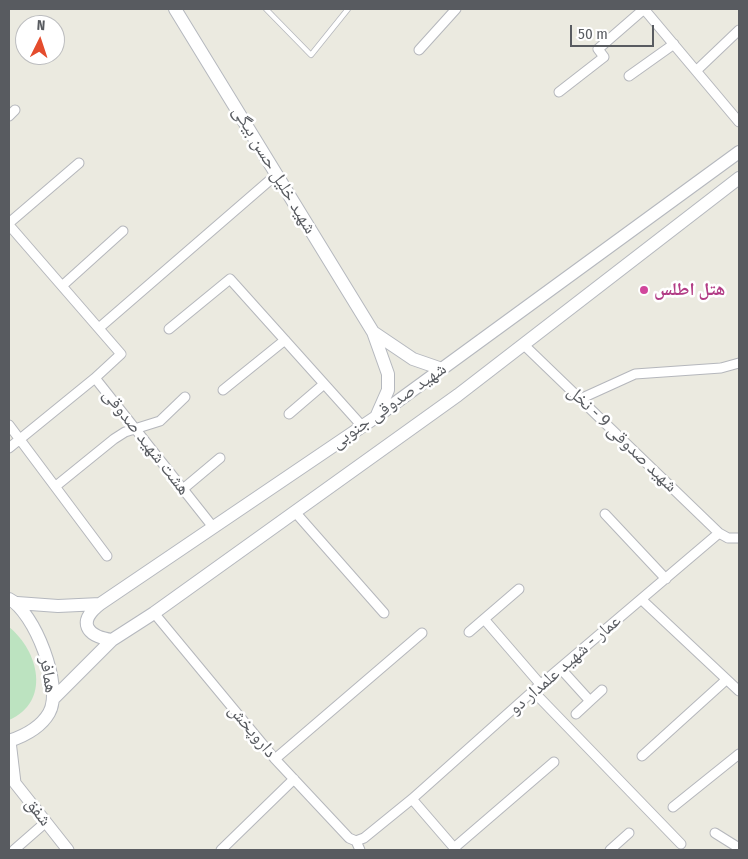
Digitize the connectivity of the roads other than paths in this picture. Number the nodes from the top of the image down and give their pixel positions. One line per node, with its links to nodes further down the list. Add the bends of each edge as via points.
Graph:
1 (176, 9): 15 (main road, شهید خلیل حسن بیگی)
2 (266, 9): 3 (lane, via 311,55)
3 (348, 9)
4 (456, 9): 8 (street)
5 (644, 9): 7 (street); 11 (street, via 598,49 604,57)
6 (739, 30): 9 (street)
7 (674, 44): 9 (street); 10 (street)
8 (419, 50)
9 (696, 71): 12 (street)
10 (629, 76)
11 (559, 92)
12 (739, 122)
13 (739, 152): 26 (main road, شهید صدوقی جنوبی)
14 (79, 163): 17 (street)
15 (277, 174): 20 (street); 22 (main road, شهید خلیل حسن بیگی)
16 (739, 178): 24 (main road, شهید صدوقی جنوبی)
17 (9, 224): 19 (street, هشت شهید صدوقی)
18 (123, 231): 19 (street)
19 (62, 286): 20 (street, هشت شهید صدوقی)
20 (99, 328): 27 (street, هشت شهید صدوقی, via 121,354)
21 (169, 328): 23 (street, via 230,279)
22 (373, 332): 26 (main road, via 413,359); 33 (main road, via 388,374 388,390)
23 (285, 340): 28 (street); 29 (street)
24 (524, 345): 31 (street, شهید صدوقی 9 - نخل); 42 (main road, شهید صدوقی جنوبی)
25 (739, 363): 31 (street, via 721,368 636,374)
26 (442, 369): 33 (main road, شهید صدوقی جنوبی)
27 (95, 378): 36 (street, هشت شهید صدوقی); 37 (street)
28 (324, 384): 32 (street); 35 (street)
29 (223, 390)
30 (185, 397): 36 (street, via 160,421)
31 (580, 399): 45 (street, شهید صدوقی 9 - نخل)
32 (289, 414)
33 (376, 417): 35 (main road, شهید صدوقی جنوبی)
34 (9, 425): 37 (street)
35 (362, 426): 44 (main road, شهید صدوقی جنوبی)
36 (136, 429): 40 (street, via 114,439); 41 (street, هشت شهید صدوقی)
37 (20, 438): 38 (street); 40 (street)
38 (9, 448)
39 (220, 458): 41 (street)
40 (56, 486): 47 (street)
41 (183, 489): 44 (street, هشت شهید صدوقی)
42 (295, 512): 53 (main road, شهید صدوقی جنوبی); 54 (street)
43 (605, 514): 48 (street)
44 (213, 527): 52 (main road, شهید صدوقی جنوبی)
45 (719, 533): 46 (street); 48 (street, عمار - شهید علمدار دو)
46 (739, 539)
47 (107, 556)
48 (666, 579): 50 (street, عمار - شهید علمدار دو)
49 (519, 589): 55 (street)
50 (642, 600): 59 (street, عمار - شهید علمدار دو); 60 (street)
51 (13, 601): 52 (main road, via 58,606); 65 (main road, همافر, via 43,645 51,670)
52 (100, 604): 58 (main road, via 86,618 90,633 96,638)
53 (154, 613): 58 (main road, شهید صدوقی جنوبی); 71 (street, داروپخش)
54 (384, 613)
55 (484, 620): 56 (street); 61 (street)
56 (469, 632)
57 (422, 634): 71 (street)
58 (112, 640): 65 (main road, شهید صدوقی جنوبی)
59 (561, 669): 61 (street, عمار - شهید علمدار دو); 66 (street)
60 (726, 680): 64 (street); 70 (street)
61 (542, 685): 63 (street, عمار - شهید علمدار دو)
62 (602, 690): 66 (street)
63 (533, 691): 74 (street, عمار - شهید علمدار دو); 80 (street)
64 (739, 691)
65 (53, 699): 68 (main road, همافر, via 50,712 38,727)
66 (590, 701): 67 (street)
67 (576, 714)
68 (9, 741): 76 (street, شفق, via 15,783)
69 (739, 754): 75 (street)
70 (642, 756)
71 (275, 759): 73 (street, داروپخش)
72 (554, 762): 82 (street)
73 (294, 779): 79 (street, داروپخش, via 349,838); 85 (street)
74 (412, 799): 79 (street, عمار - شهید علمدار دو); 82 (street)
75 (673, 808)
76 (46, 822): 83 (street); 84 (street, شفق)
77 (629, 833): 87 (street)
78 (715, 833): 81 (street)
79 (356, 841): 86 (street)
80 (681, 844)
81 (739, 848)
82 (455, 849)
83 (14, 850)
84 (68, 850)
85 (220, 850)
86 (360, 850)
87 (610, 850)

